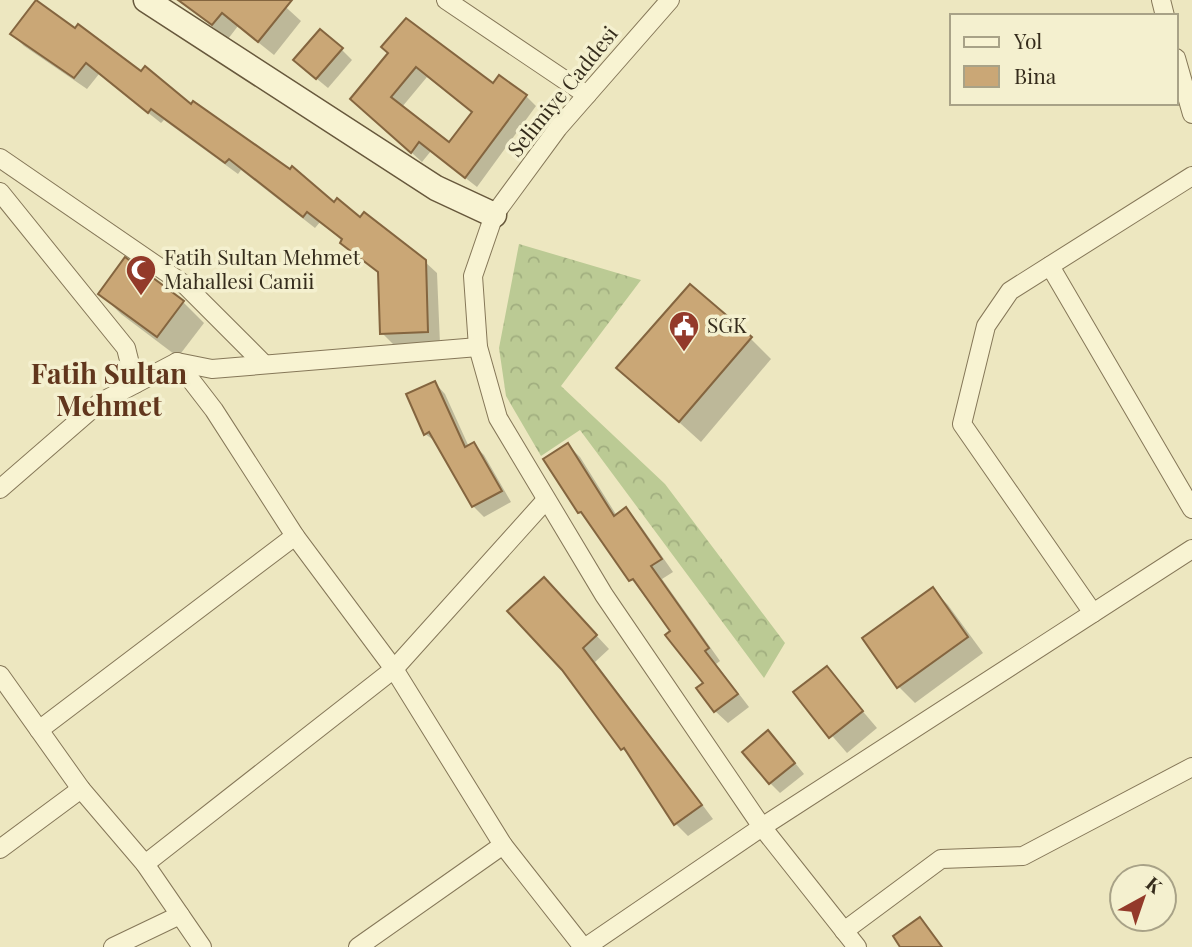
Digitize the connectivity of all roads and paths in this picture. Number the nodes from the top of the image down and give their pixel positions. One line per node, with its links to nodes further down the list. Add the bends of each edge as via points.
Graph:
1 (146, 0): 10 (street, via 436,188)
2 (446, 0): 5 (street)
3 (670, 0): 5 (street, Selimiye Caddesi)
4 (1183, 67): 6 (street)
5 (587, 94): 10 (street, Selimiye Caddesi)
6 (1192, 114)
7 (0, 158): 14 (street, via 185,285)
8 (1192, 176): 11 (street)
9 (0, 192): 15 (street, via 126,348)
10 (494, 215): 12 (street, Selimiye Caddesi, via 473,276)
11 (1049, 266): 18 (street); 21 (street, via 1010,291 986,326 962,424)
12 (478, 346): 14 (street); 17 (street, Selimiye Caddesi, via 498,418)
13 (177, 362): 14 (street, via 212,369); 15 (street); 19 (street, via 214,410)
14 (264, 364)
15 (135, 384): 16 (street, via 99,403)
16 (0, 489)
17 (545, 501): 22 (street); 27 (street, Selimiye Caddesi)
18 (1192, 509)
19 (295, 536): 22 (street); 24 (street)
20 (1192, 549): 21 (street)
21 (1093, 612): 27 (street)
22 (394, 669): 28 (street); 30 (street)
23 (0, 675): 24 (street)
24 (39, 730): 26 (street)
25 (1192, 766): 32 (street, via 1023,856 941,859)
26 (81, 789): 29 (street); 30 (street)
27 (762, 827): 32 (street, Selimiye Caddesi); 36 (street)
28 (503, 845): 35 (street); 36 (street)
29 (0, 849)
30 (145, 864): 31 (street)
31 (180, 915): 33 (street); 34 (street)
32 (844, 931): 37 (street, Selimiye Caddesi)
33 (113, 947)
34 (202, 947)
35 (358, 947)
36 (584, 947)
37 (857, 947)

